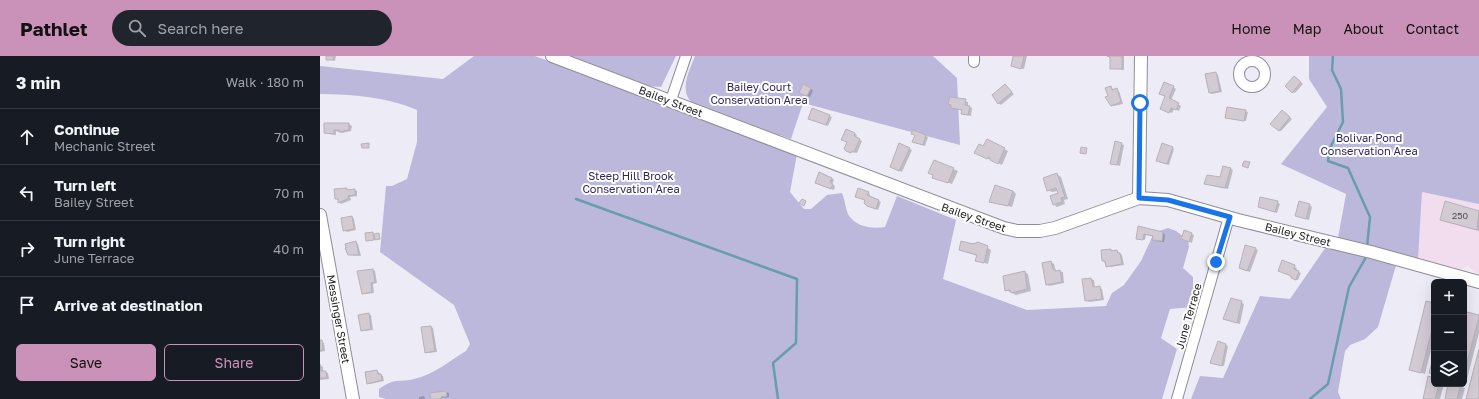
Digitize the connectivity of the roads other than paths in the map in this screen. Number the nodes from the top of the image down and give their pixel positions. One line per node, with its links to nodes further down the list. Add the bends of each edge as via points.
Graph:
1 (552, 56): 4 (street, Bailey Street)
2 (686, 56): 4 (street)
3 (1141, 56): 5 (street)
4 (671, 100): 5 (street, Bailey Street, via 979,220 1017,231 1055,228)
5 (1139, 198): 7 (street, Bailey Street, via 1168,200)
6 (320, 215): 9 (street, Messinger Street)
7 (1230, 217): 8 (street, Bailey Street); 10 (street, June Terrace)
8 (1479, 282)
9 (354, 399)
10 (1177, 399)

